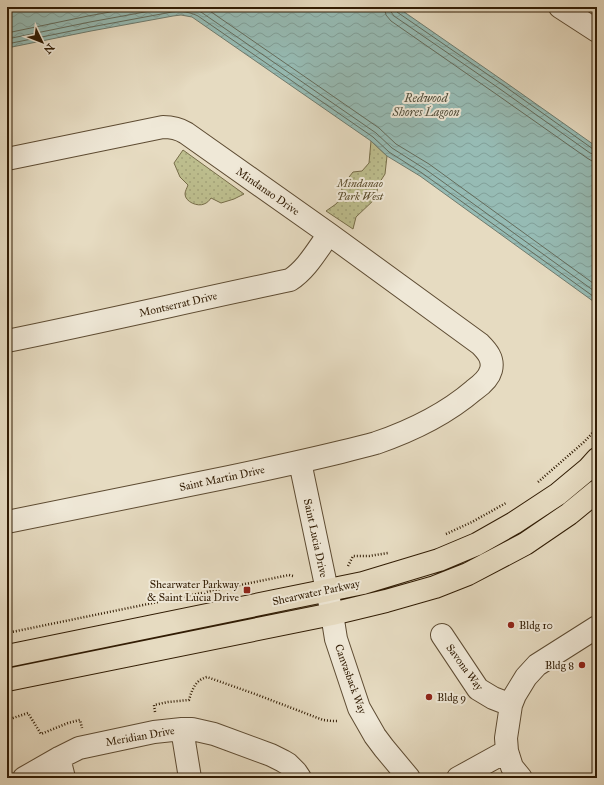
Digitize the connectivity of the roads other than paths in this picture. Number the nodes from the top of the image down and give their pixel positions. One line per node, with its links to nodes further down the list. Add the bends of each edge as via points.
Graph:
1 (560, 7): 2 (street)
2 (597, 31)
3 (7, 159): 4 (street, Mindanao Drive, via 173,127 186,133)
4 (329, 234): 5 (street, Montserrat Drive, via 301,272 290,280); 6 (street, Mindanao Drive, via 480,344 489,353)
5 (7, 341)
6 (492, 362): 8 (street, Saint Martin Drive, via 492,369 481,384 433,418 399,435 375,443)
7 (597, 459): 11 (main road, Shearwater Parkway, via 558,494 477,544 439,560 363,583)
8 (300, 462): 10 (street, Saint Martin Drive); 11 (street, Saint Lucia Drive)
9 (597, 491): 12 (main road, via 525,544 468,574 435,587)
10 (7, 522)
11 (327, 590): 12 (street, Saint Lucia Drive); 15 (main road, Shearwater Parkway)
12 (332, 614): 16 (main road); 24 (street, Canvasback Way, via 336,639 359,708 380,742)
13 (597, 627): 17 (street, via 532,670 520,686)
14 (442, 635): 17 (street, Savona Way, via 478,689)
15 (7, 656)
16 (7, 680)
17 (511, 705): 20 (street, via 506,738)
18 (182, 729): 19 (street, Meridian Drive, via 154,732 80,748); 22 (street); 23 (street, Meridian Drive, via 214,734 271,755 288,764)
19 (61, 768): 21 (street, Meridian Drive)
20 (512, 770): 25 (street)
21 (24, 778)
22 (190, 778)
23 (300, 778)
24 (409, 778)
25 (458, 778)

